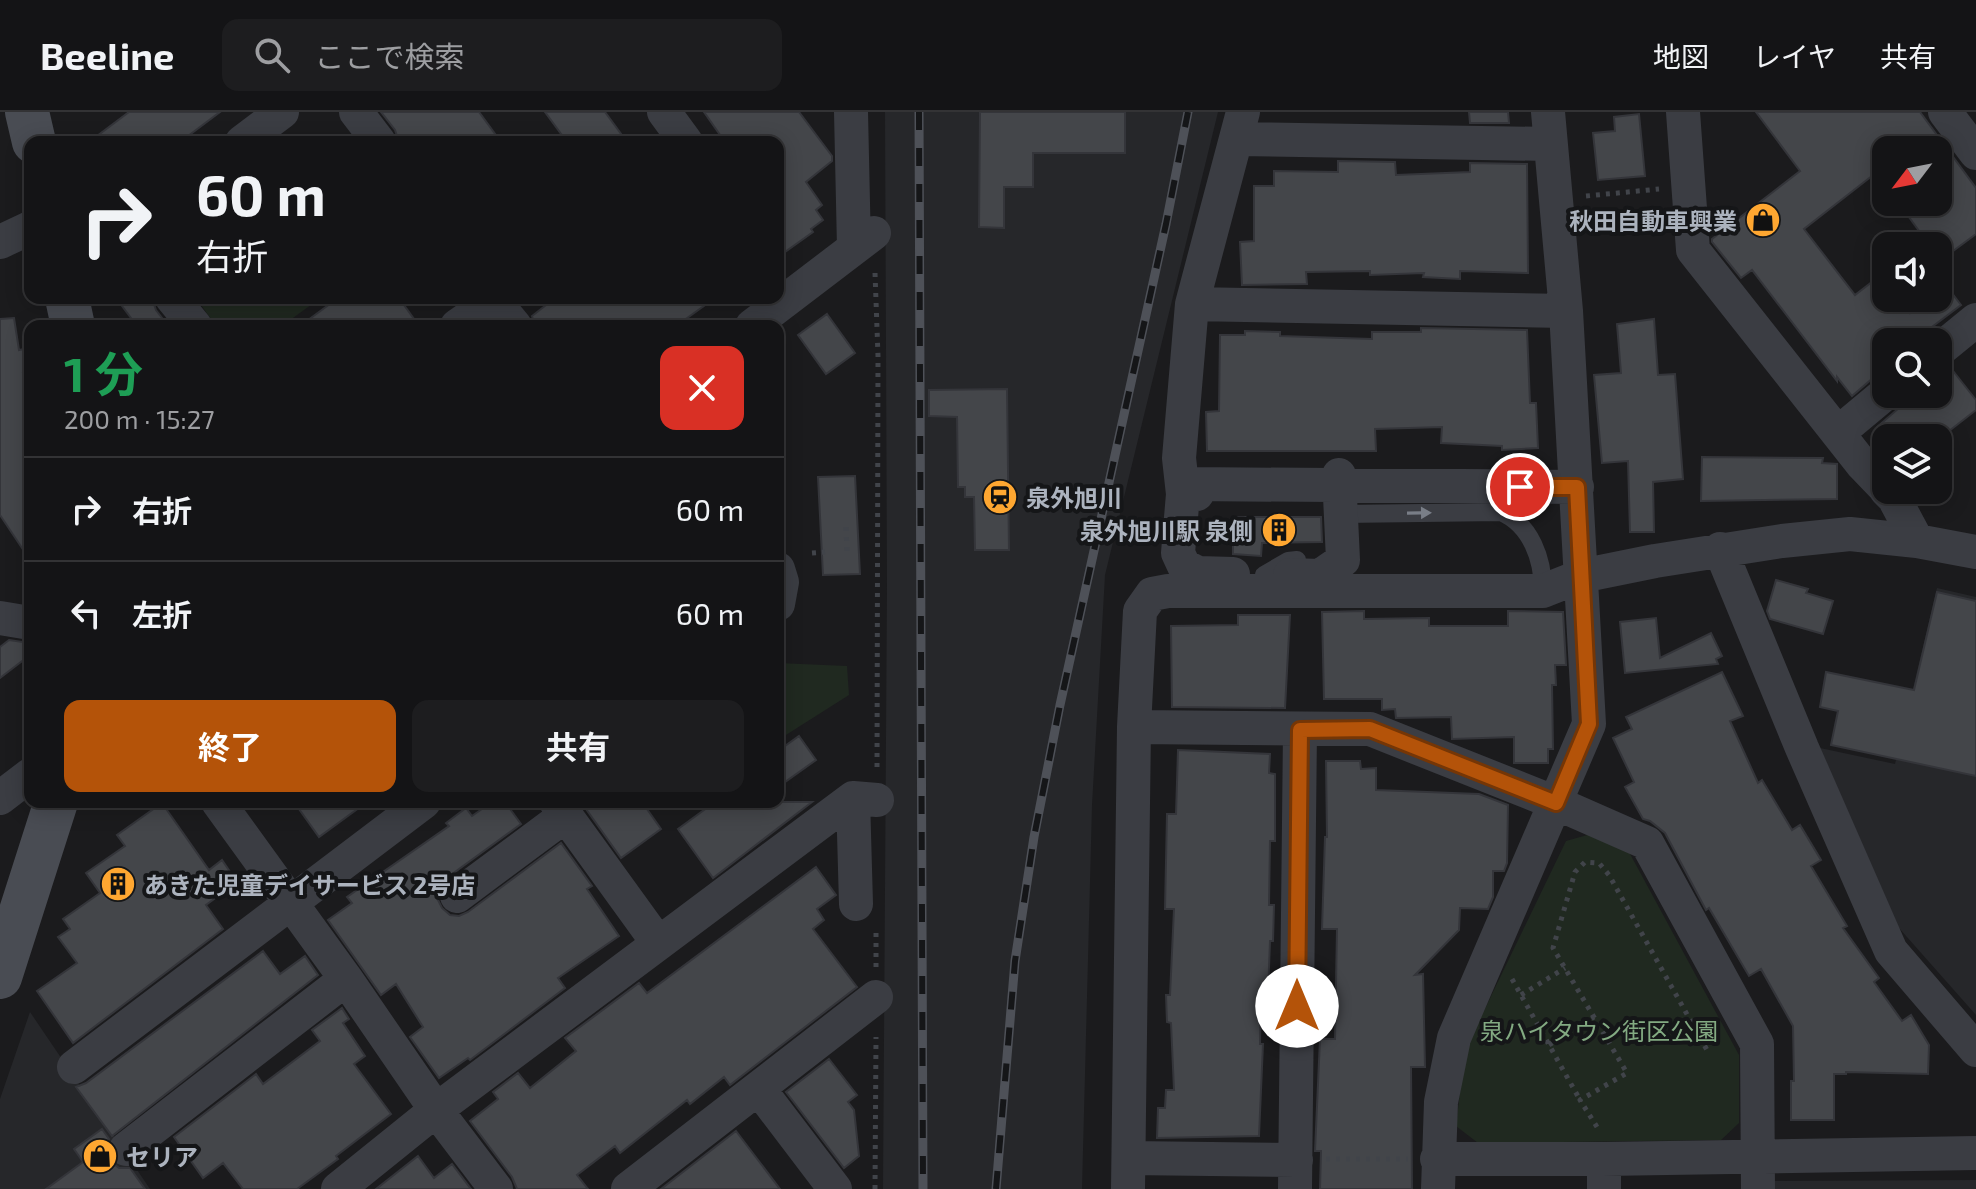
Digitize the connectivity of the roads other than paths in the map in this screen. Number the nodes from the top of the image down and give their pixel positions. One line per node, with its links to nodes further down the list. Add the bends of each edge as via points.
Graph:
1 (27, 112): 10 (main road)
2 (282, 112): 11 (street)
3 (356, 112): 12 (street)
4 (664, 112): 13 (street)
5 (851, 112): 17 (street, via 864,240)
6 (1950, 114): 14 (street)
7 (1691, 118): 29 (street, via 1688,186 1693,250)
8 (1240, 125): 9 (street); 20 (street)
9 (1549, 128): 22 (street)
10 (33, 136)
11 (250, 136)
12 (374, 136)
13 (682, 136)
14 (1976, 153)
15 (24, 231): 16 (street)
16 (0, 242)
17 (784, 301)
18 (177, 304): 23 (street)
19 (781, 304): 25 (street)
20 (1192, 304): 22 (street); 32 (street, via 1179,458)
21 (499, 306): 24 (street)
22 (1566, 311): 31 (street)
23 (190, 320)
24 (470, 320)
25 (760, 320)
26 (1976, 320): 27 (street)
27 (1952, 340)
28 (1872, 405): 29 (street)
29 (1838, 433): 30 (street)
30 (1872, 473)
31 (1576, 480): 33 (street); 39 (street)
32 (1182, 485): 33 (street); 40 (street)
33 (1337, 490): 38 (street); 41 (lane, one-way to 41, via 1501,512 1524,527)
34 (1897, 504): 35 (street)
35 (1917, 541): 36 (street, via 1850,534); 37 (street)
36 (1720, 549): 39 (street); 62 (street, via 1891,951)
37 (1976, 552)
38 (1332, 568): 40 (street); 41 (street)
39 (1581, 576): 41 (street); 48 (street, via 1589,724)
40 (1176, 578): 41 (street); 44 (street, via 1152,594 1140,611)
41 (1543, 584)
42 (0, 618): 43 (street)
43 (24, 622)
44 (1134, 727): 45 (street); 69 (street)
45 (1300, 730): 48 (street, via 1370,729); 70 (street)
46 (24, 780): 47 (street)
47 (0, 798)
48 (1556, 803): 68 (street, via 1647,843 1757,1044); 71 (street, via 1454,1038 1441,1102)
49 (54, 808): 59 (main road)
50 (222, 808): 53 (street)
51 (416, 808): 54 (street)
52 (561, 808): 55 (street); 58 (street)
53 (255, 855): 54 (street, via 298,875); 56 (street)
54 (341, 866): 56 (street)
55 (457, 896)
56 (291, 905): 60 (street); 63 (street)
57 (866, 913): 58 (street, via 865,799)
58 (658, 943): 65 (street)
59 (0, 977)
60 (346, 979): 65 (street); 66 (street)
61 (876, 997): 64 (street)
62 (1976, 1050)
63 (74, 1067)
64 (759, 1089): 75 (street); 76 (street)
65 (436, 1110): 73 (street); 74 (street)
66 (126, 1149)
67 (1976, 1153): 68 (street)
68 (1758, 1155): 72 (street); 77 (street)
69 (1129, 1174): 70 (street)
70 (1296, 1174)
71 (1438, 1174): 72 (street)
72 (1604, 1174)
73 (338, 1189)
74 (496, 1189)
75 (628, 1189)
76 (835, 1189)
77 (1758, 1189)

